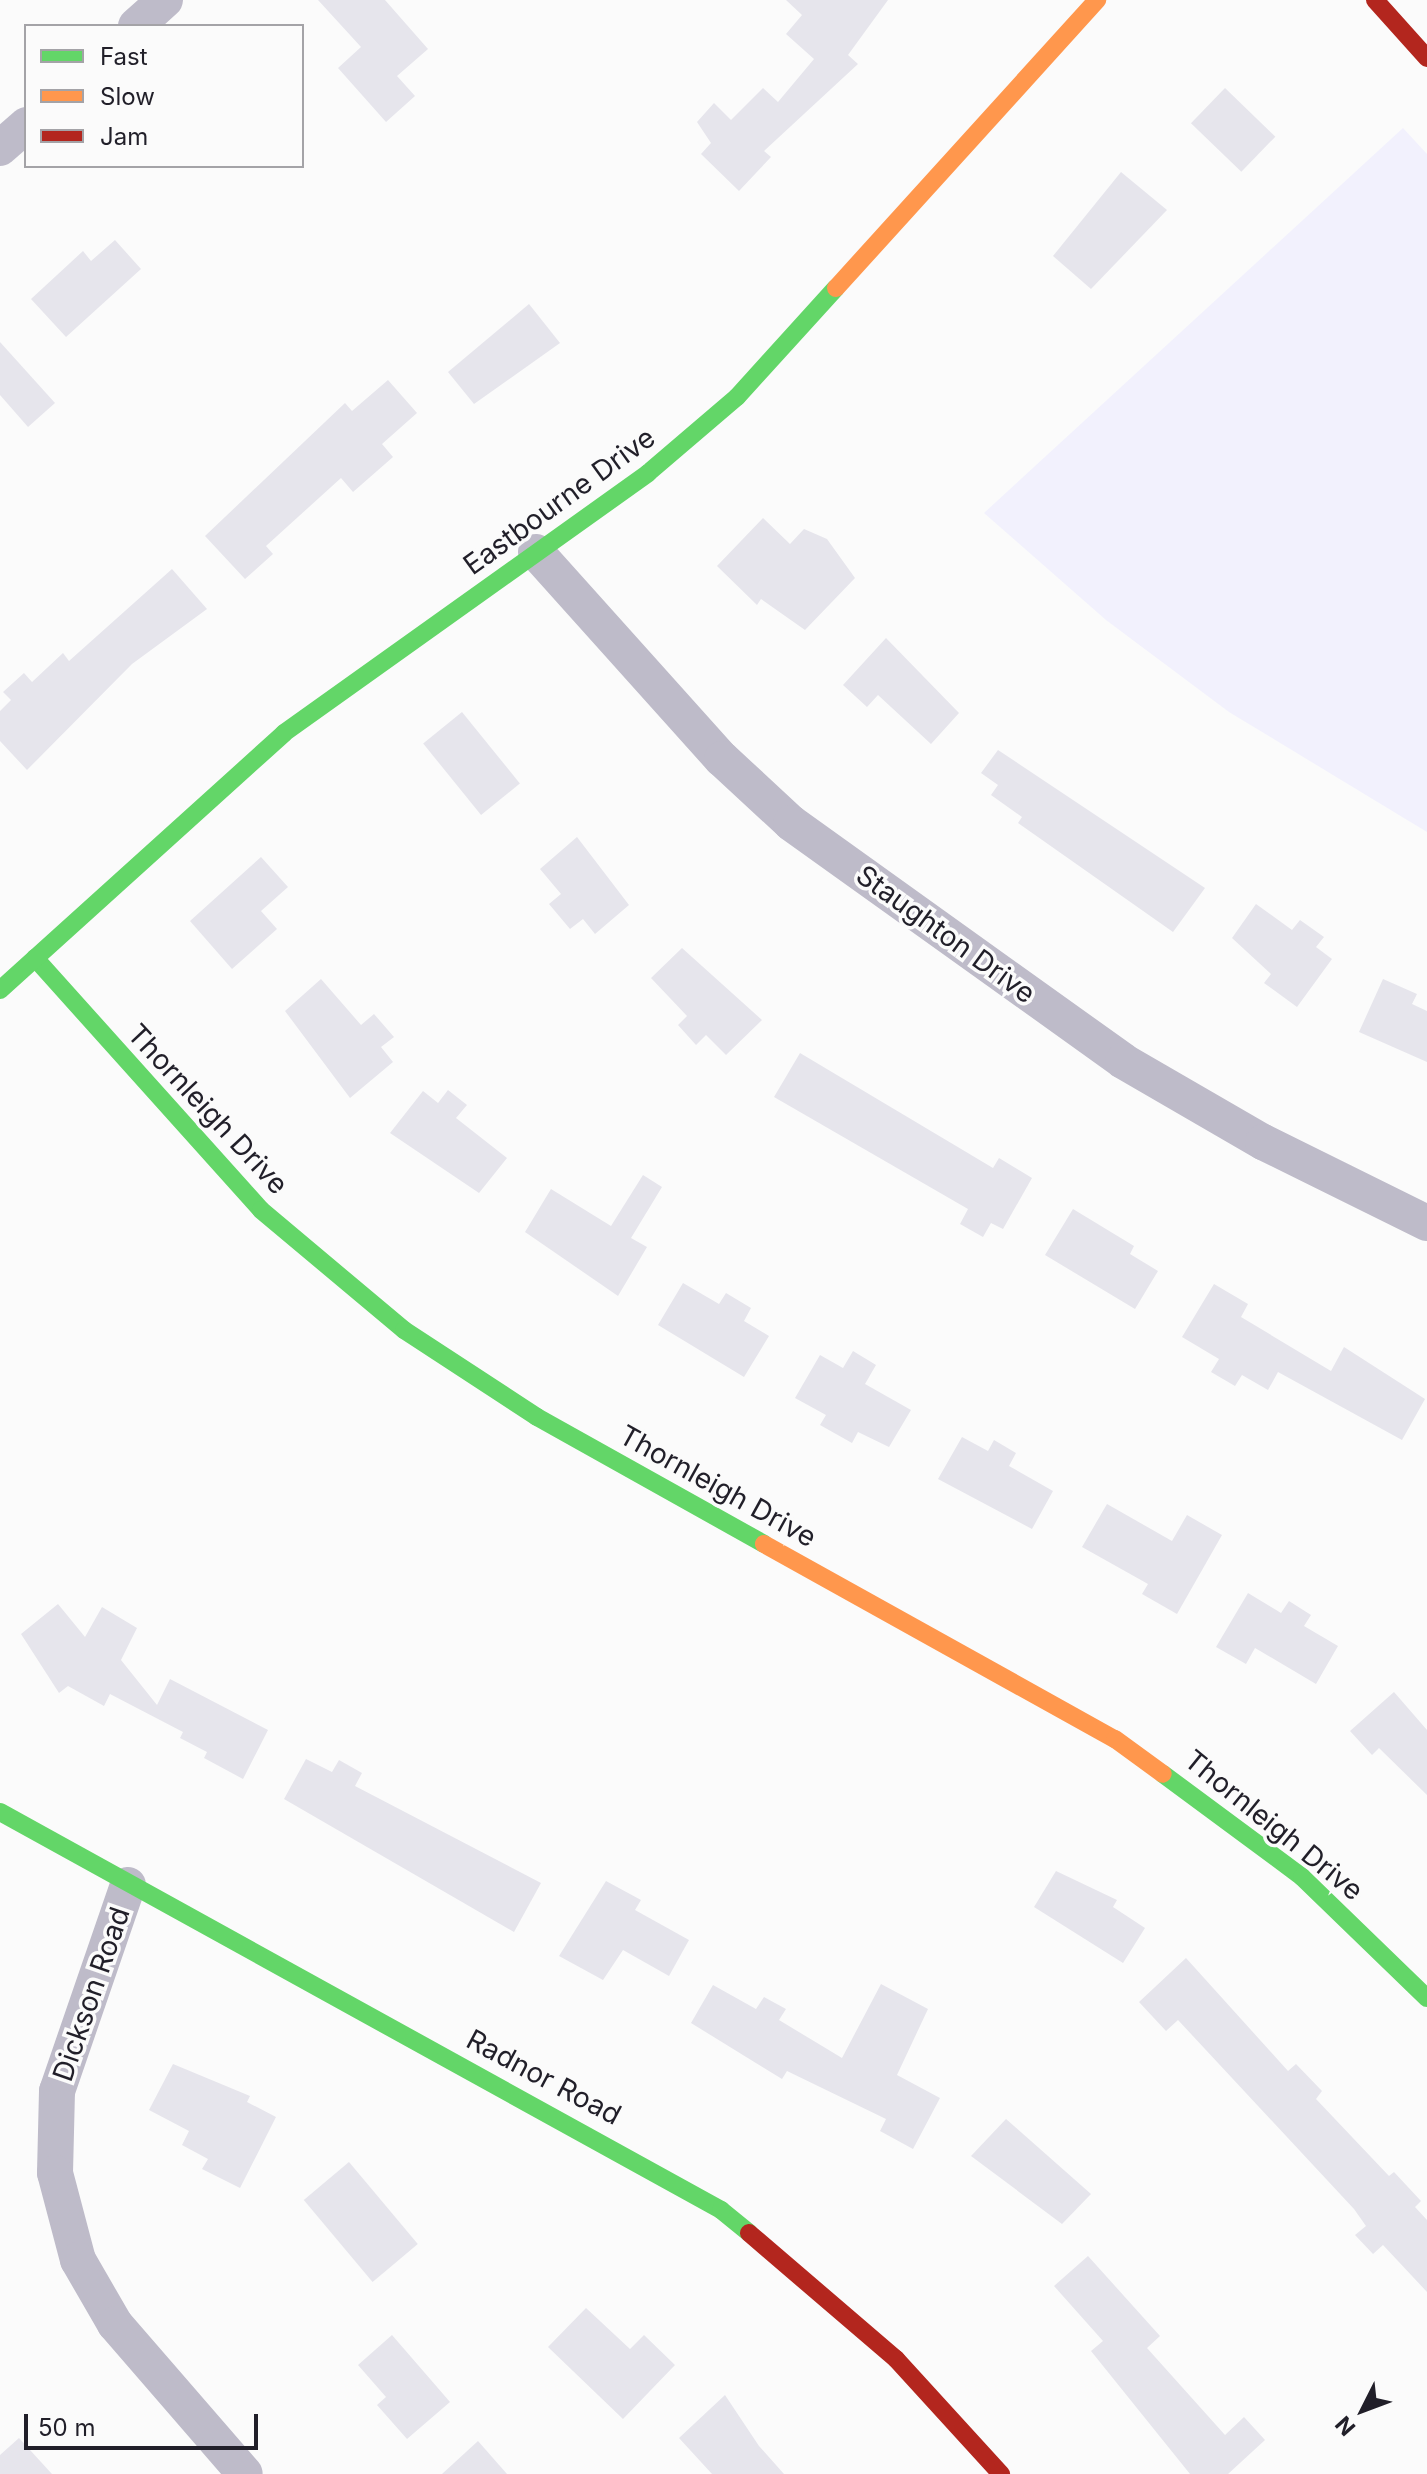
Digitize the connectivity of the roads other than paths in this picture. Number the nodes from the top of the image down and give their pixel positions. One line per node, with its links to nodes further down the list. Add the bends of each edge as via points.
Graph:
1 (165, 0): 4 (street)
2 (1097, 0): 8 (street, Eastbourne Drive, via 748,387 648,473)
3 (1375, 0): 5 (street)
4 (138, 24)
5 (1427, 58)
6 (24, 127): 7 (street)
7 (0, 148)
8 (536, 552): 9 (street, Eastbourne Drive, via 284,733); 11 (street, Staughton Drive, via 722,759 791,823 1123,1061 1263,1142)
9 (35, 958): 10 (street, Eastbourne Drive); 14 (street, Thornleigh Drive, via 261,1210 404,1330 537,1417 1115,1739 1302,1877)
10 (0, 990)
11 (1427, 1223)
12 (0, 1812): 13 (street, Radnor Road)
13 (128, 1885): 15 (street, Dickson Road, via 57,2091 55,2173 78,2260 115,2324); 16 (street, Radnor Road, via 721,2210 896,2359)
14 (1427, 1998)
15 (245, 2474)
16 (1001, 2474)

